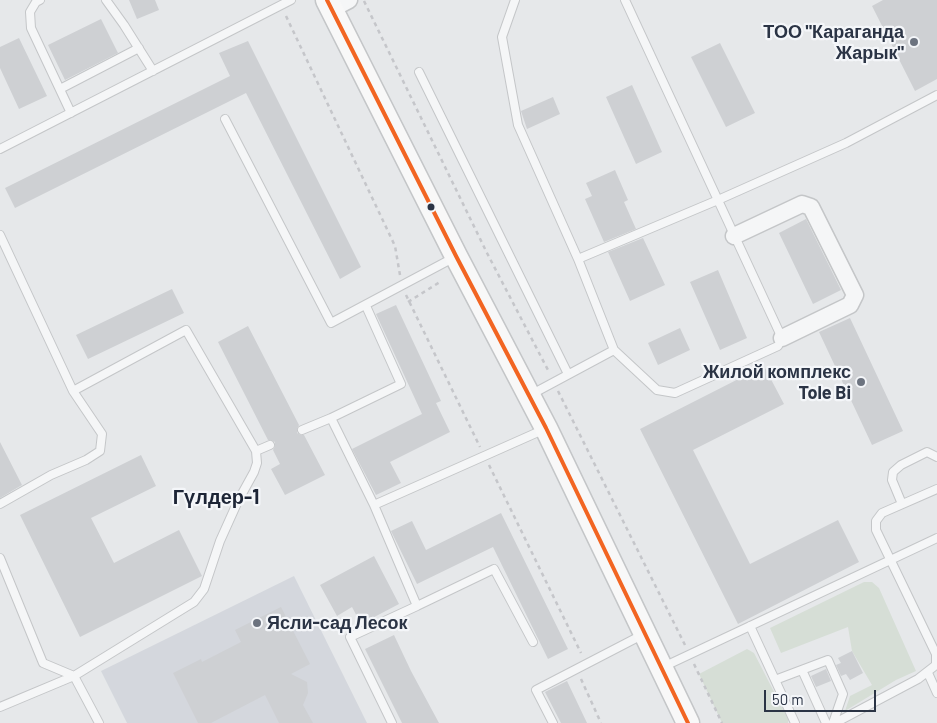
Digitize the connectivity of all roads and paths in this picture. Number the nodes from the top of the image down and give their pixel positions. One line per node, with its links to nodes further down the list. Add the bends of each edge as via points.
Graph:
1 (40, 0): 12 (lane, via 30,12 30,28)
2 (106, 0): 9 (lane)
3 (291, 0): 8 (lane)
4 (364, 0): 29 (path, via 487,253)
5 (515, 0): 21 (lane, via 502,38 518,125)
6 (625, 0): 17 (lane)
7 (336, 3): 20 (main road)
8 (281, 5): 10 (lane); 23 (path, via 394,246)
9 (139, 48): 10 (lane); 12 (lane)
10 (153, 71): 14 (lane)
11 (419, 72): 28 (lane)
12 (60, 89): 14 (lane)
13 (937, 95): 17 (lane, via 846,143)
14 (71, 113): 16 (lane)
15 (225, 119): 25 (lane, via 331,323)
16 (0, 149)
17 (718, 200): 19 (lane); 21 (lane)
18 (0, 235): 30 (lane)
19 (734, 236): 26 (lane); 26 (street, via 802,204 811,207 855,295 850,305)
20 (456, 256): 23 (lane); 31 (main road)
21 (578, 259): 27 (lane)
22 (440, 282): 24 (path)
23 (402, 286): 24 (path); 25 (lane)
24 (408, 302): 37 (path)
25 (366, 306): 32 (lane, via 400,384)
26 (782, 338): 27 (lane, via 778,346 675,393 657,390)
27 (614, 350): 28 (lane)
28 (568, 374): 29 (lane)
29 (554, 382): 31 (lane); 50 (path)
30 (73, 390): 36 (lane, via 186,330); 40 (lane, via 102,434 100,450)
31 (529, 396): 33 (main road)
32 (331, 418): 34 (lane); 42 (lane)
33 (546, 428): 37 (lane); 48 (main road)
34 (302, 430)
35 (270, 444): 36 (lane)
36 (256, 451): 56 (lane, via 254,472 220,541 204,589 194,602)
37 (484, 456): 42 (lane); 51 (path)
38 (937, 457): 41 (lane, via 927,452 901,464 893,472 892,480)
39 (937, 489): 41 (lane)
40 (0, 504)
41 (902, 504): 45 (lane, via 882,513 876,521 876,530)
42 (374, 506): 46 (lane)
43 (937, 538): 45 (lane)
44 (0, 558): 56 (lane, via 44,663)
45 (890, 559): 47 (lane); 55 (lane, via 936,654 936,665)
46 (417, 606): 49 (lane, via 494,568); 61 (lane, via 350,637)
47 (750, 626): 50 (lane); 57 (lane)
48 (646, 633): 51 (lane); 52 (main road)
49 (533, 642)
50 (690, 655): 52 (lane); 65 (path)
51 (586, 664): 53 (lane)
52 (662, 668): 64 (main road)
53 (576, 669): 62 (lane, via 536,690); 63 (path)
54 (802, 670): 57 (lane); 67 (lane); 68 (lane, via 828,660 843,694)
55 (928, 673): 58 (lane); 68 (lane)
56 (74, 676): 59 (lane); 60 (lane)
57 (775, 680): 66 (lane)
58 (937, 693)
59 (0, 707)
60 (99, 723)
61 (392, 723)
62 (553, 723)
63 (601, 723)
64 (688, 723)
65 (722, 723)
66 (795, 723)
67 (826, 723)
68 (834, 723)

